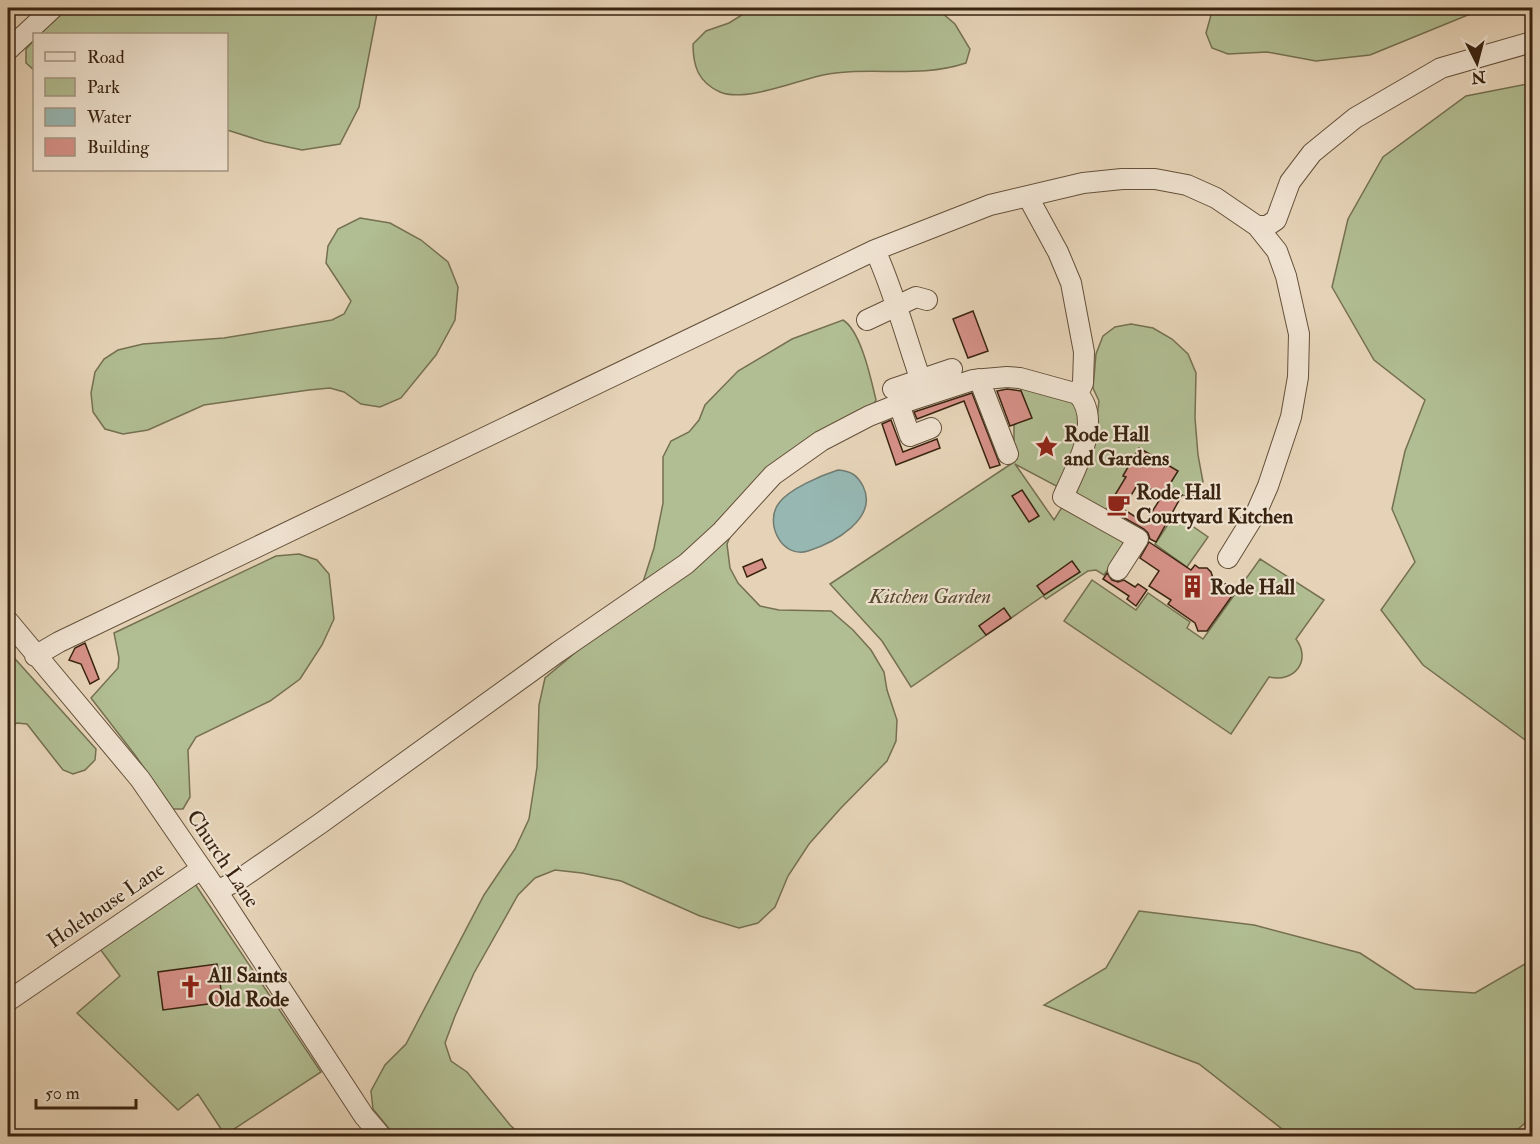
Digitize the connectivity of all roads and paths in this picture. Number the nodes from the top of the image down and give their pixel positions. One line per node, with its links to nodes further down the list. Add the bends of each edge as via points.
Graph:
1 (52, 8): 3 (street)
2 (1533, 42): 5 (street, via 1441,68 1355,118 1312,153 1290,182)
3 (8, 50)
4 (1028, 197): 6 (street, via 1083,183 1155,179 1202,191); 7 (street, via 990,205); 15 (street, via 1071,283 1084,352 1083,383)
5 (1276, 220): 6 (street, via 1267,226); 8 (street)
6 (1257, 226): 8 (street)
7 (875, 250): 10 (street, via 890,283); 22 (street)
8 (1276, 250): 19 (street, via 1299,334 1298,377 1291,417 1268,486)
9 (927, 300): 10 (street, via 916,297)
10 (895, 307): 11 (street); 14 (street)
11 (867, 320)
12 (952, 369): 14 (street)
13 (979, 379): 14 (street); 15 (street, via 1020,378); 18 (street)
14 (923, 387): 16 (street)
15 (1078, 394): 20 (street, via 1088,411 1086,438 1063,497 1138,539)
16 (896, 397): 17 (street, via 910,436); 24 (street, via 794,458 686,564 321,823)
17 (931, 428)
18 (1008, 454)
19 (1228, 558)
20 (1118, 570)
21 (8, 621): 22 (street, Church Lane)
22 (35, 656): 23 (street, Church Lane, via 140,779)
23 (201, 869): 24 (street, Church Lane); 25 (street, Holehouse Lane)
24 (217, 891): 26 (street, Church Lane, via 363,1116)
25 (8, 1001)
26 (381, 1137)

